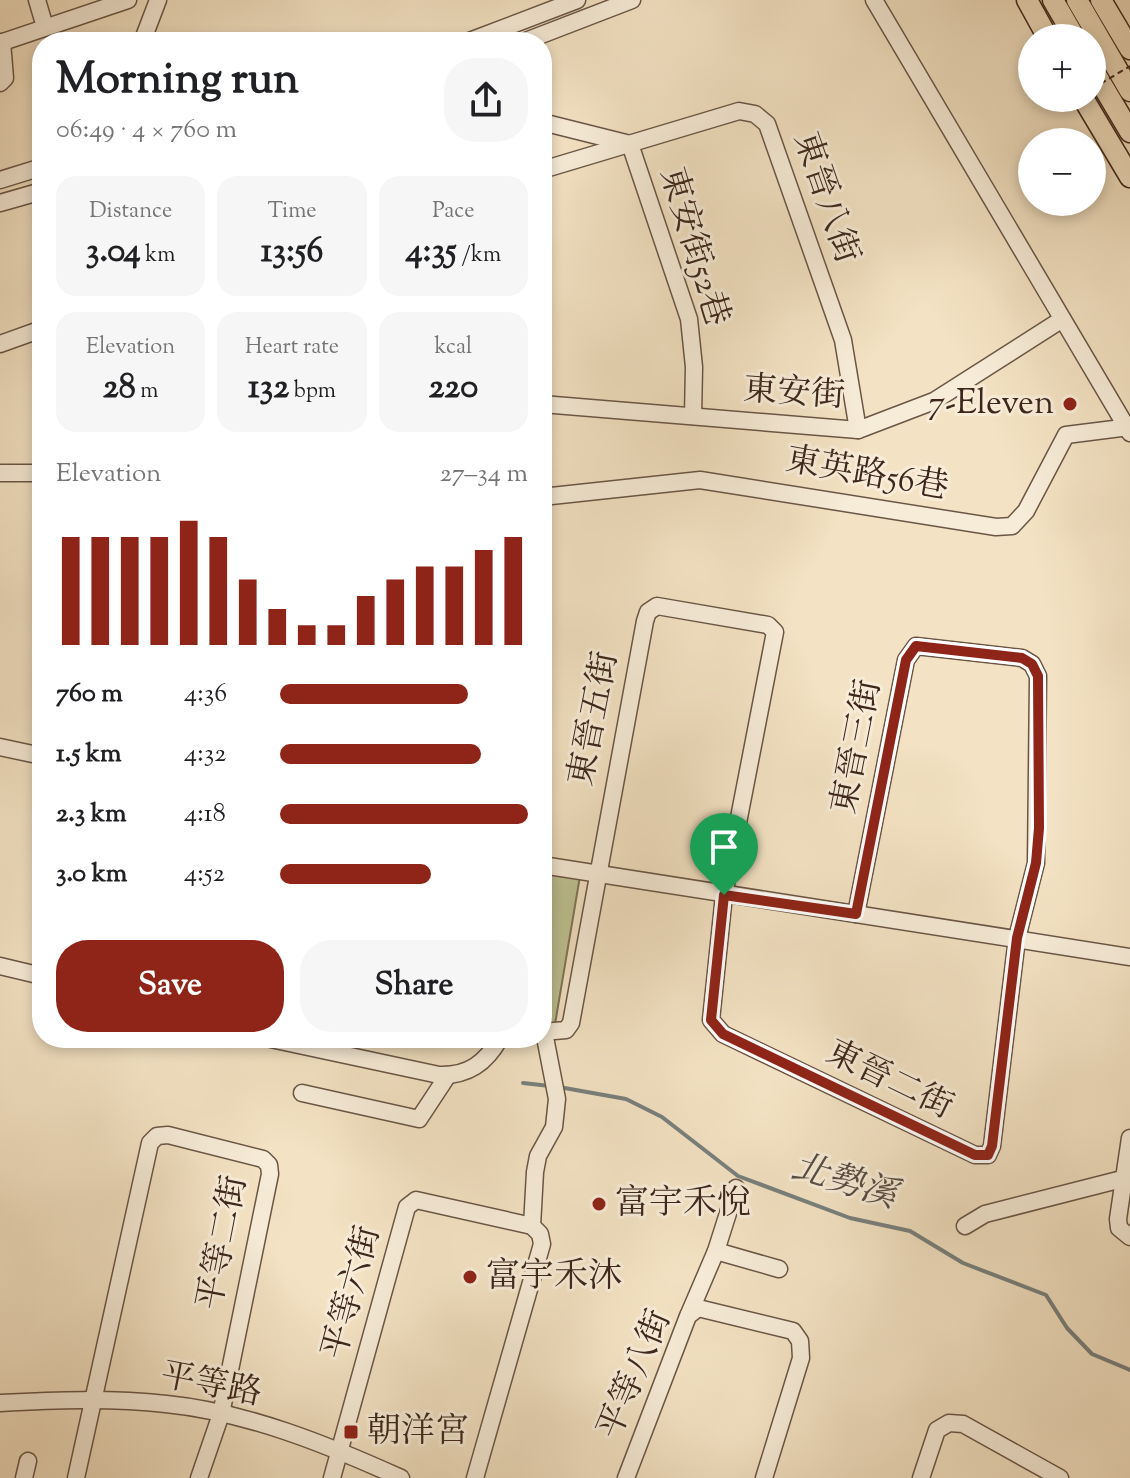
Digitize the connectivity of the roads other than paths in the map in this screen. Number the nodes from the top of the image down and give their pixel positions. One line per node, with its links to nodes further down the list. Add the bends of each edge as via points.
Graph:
1 (37, 0): 13 (street)
2 (128, 0): 13 (street)
3 (158, 0): 14 (street)
4 (577, 0): 15 (street)
5 (632, 0): 16 (street)
6 (874, 0): 32 (street)
7 (1027, 0): 11 (main road)
8 (1053, 0): 12 (main road)
9 (1077, 0): 20 (main road)
10 (1101, 0): 18 (main road)
11 (1040, 24)
12 (1067, 24)
13 (45, 27): 17 (street)
14 (146, 32)
15 (493, 32)
16 (549, 32)
17 (1, 42): 19 (street, via 5,78)
18 (1130, 49)
19 (0, 83)
20 (1130, 91)
21 (1106, 92): 24 (main road)
22 (1091, 112): 28 (main road)
23 (552, 124): 25 (street)
24 (1130, 132)
25 (630, 144): 26 (street, 東晉八街); 36 (street, 東安街52巷, via 689,319); 38 (street, 東晉八街, via 739,111 755,114 767,124 843,340)
26 (552, 167)
27 (32, 170): 29 (street)
28 (1130, 177)
29 (0, 180)
30 (32, 194): 31 (street)
31 (0, 203)
32 (1061, 320): 37 (street); 38 (street, 東安街, via 934,401)
33 (32, 333): 34 (street)
34 (0, 344)
35 (552, 405): 36 (street, 東安街)
36 (693, 416): 38 (street, 東安街)
37 (1129, 429): 41 (street, 東英路56巷, via 1066,435 1026,511 1012,526 700,480)
38 (858, 430)
39 (0, 473): 40 (street)
40 (32, 473)
41 (552, 496)
42 (723, 617): 47 (street, 東晉五街, via 657,606 648,612); 48 (street, 東晉二街, via 768,625 775,632)
43 (968, 651): 49 (street, 東晉三街, via 916,646 906,660); 50 (street, 東晉二街, via 1022,658 1038,676 1039,828)
44 (0, 747): 45 (street)
45 (32, 754)
46 (552, 867): 47 (street)
47 (596, 876): 48 (street); 54 (street, 東晉五街, via 571,1023 566,1030)
48 (724, 895): 49 (street); 50 (street, 東晉二街, via 710,1005 711,1020 723,1034 975,1155 988,1155 992,1146)
49 (856, 914): 50 (street)
50 (1017, 938): 51 (street)
51 (1130, 957)
52 (0, 966): 53 (street)
53 (32, 974)
54 (552, 1031)
55 (315, 1048): 58 (street)
56 (494, 1048): 58 (street, via 459,1076)
57 (546, 1048): 63 (street, via 557,1099 554,1127 538,1156)
58 (448, 1075): 59 (street, via 419,1119)
59 (302, 1093)
60 (1130, 1138): 61 (street)
61 (1126, 1178): 64 (street, via 985,1214); 65 (street, via 1119,1228)
62 (736, 1188): 66 (street)
63 (532, 1226): 72 (street, 平等六街, via 428,1201 416,1200 407,1207); 77 (street, via 542,1244)
64 (965, 1226)
65 (1130, 1237)
66 (716, 1251): 67 (street); 68 (street)
67 (779, 1269)
68 (688, 1316): 78 (street, 平等八街); 79 (street, 平等八街, via 698,1308 710,1309 793,1331 800,1341 801,1358)
69 (93, 1401): 70 (street, 平等路); 71 (street, 平等路, via 167,1404); 71 (street, 平等二街, via 150,1143 168,1135 263,1159 269,1165); 73 (street)
70 (0, 1403)
71 (221, 1414): 72 (street, 平等路); 74 (street, 平等二街)
72 (341, 1451): 75 (street); 76 (street, 平等路)
73 (76, 1478)
74 (199, 1478)
75 (332, 1478)
76 (401, 1478)
77 (475, 1478)
78 (626, 1478)
79 (764, 1478)
80 (921, 1478): 81 (street, via 937,1430 949,1423 963,1424)
81 (1060, 1478)

